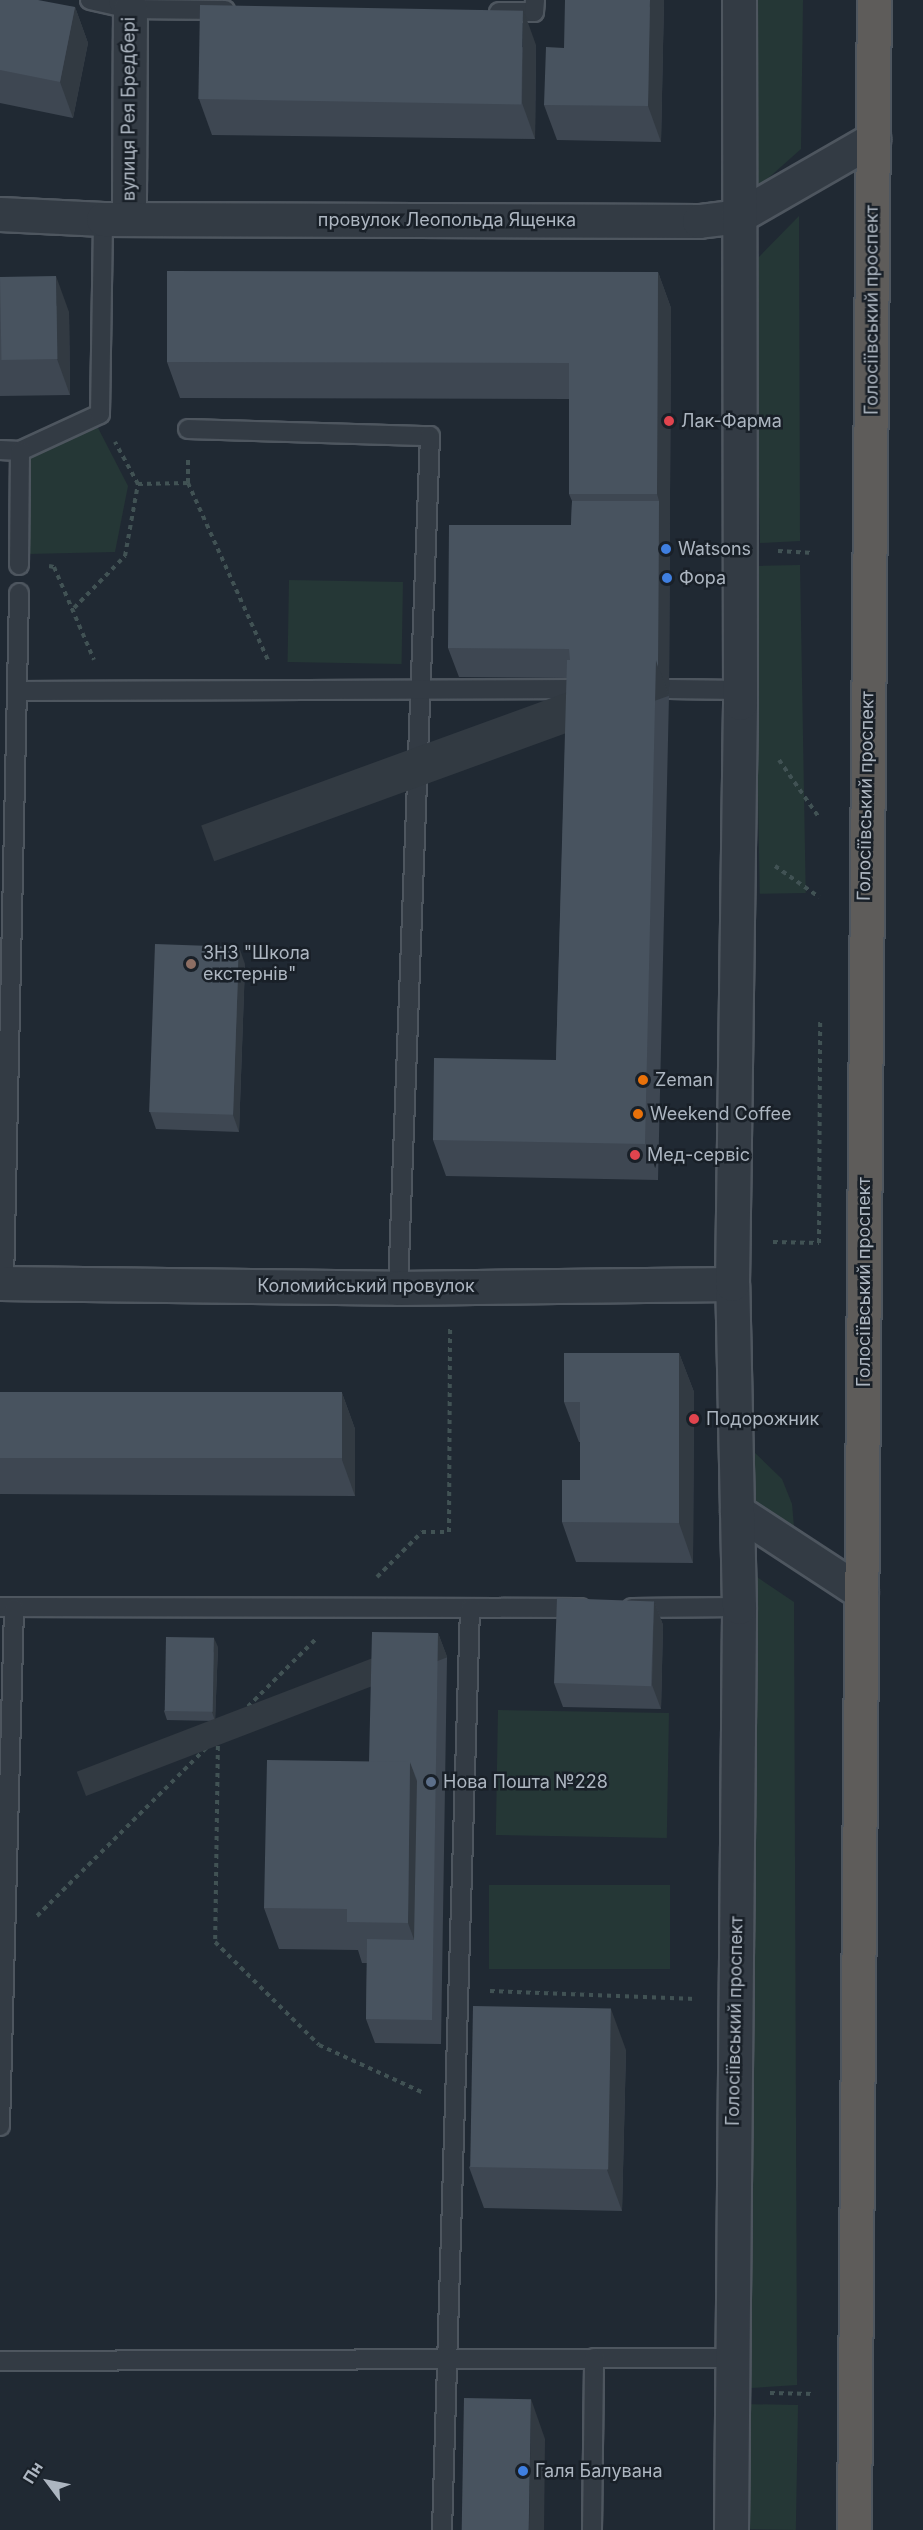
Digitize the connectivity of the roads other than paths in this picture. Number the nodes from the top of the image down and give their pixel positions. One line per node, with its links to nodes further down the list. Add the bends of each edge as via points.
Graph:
1 (90, 0): 5 (lane)
2 (535, 0): 7 (lane, via 534,12)
3 (739, 0): 10 (street, Голосіївський проспект)
4 (874, 0): 8 (highway, Голосіївський проспект)
5 (127, 5): 6 (lane); 11 (street, вулиця Рея Бредбері)
6 (249, 10)
7 (475, 11)
8 (873, 139): 10 (street, провулок Леопольда Ященка); 27 (highway, Голосіївський проспект)
9 (0, 214): 11 (street, провулок Леопольда Ященка)
10 (739, 216): 11 (street, провулок Леопольда Ященка, via 699,221); 20 (street, Голосіївський проспект)
11 (116, 219): 14 (lane, via 100,414)
12 (188, 429): 19 (lane, via 430,436)
13 (0, 450): 14 (lane)
14 (20, 451): 15 (lane)
15 (19, 565)
16 (19, 593): 21 (lane)
17 (580, 689): 19 (lane)
18 (669, 689): 20 (lane)
19 (419, 690): 21 (lane); 25 (lane)
20 (740, 690): 24 (street, Голосіївський проспект)
21 (19, 691): 22 (lane)
22 (6, 948): 23 (lane)
23 (2, 1283): 25 (street, Коломийський провулок)
24 (732, 1284): 25 (street, Коломийський провулок); 26 (street, Голосіївський проспект)
25 (399, 1288)
26 (737, 1512): 27 (street); 29 (street, Голосіївський проспект)
27 (861, 1592): 41 (highway, Голосіївський проспект)
28 (7, 1607): 30 (lane); 33 (lane)
29 (739, 1607): 32 (lane); 35 (street, Голосіївський проспект)
30 (470, 1608): 31 (lane); 36 (lane)
31 (596, 1608)
32 (619, 1608)
33 (0, 2126)
34 (594, 2358): 35 (lane); 36 (lane); 39 (lane)
35 (731, 2358): 40 (street, Голосіївський проспект)
36 (446, 2359): 37 (lane); 38 (lane)
37 (0, 2361)
38 (442, 2530)
39 (592, 2530)
40 (731, 2530)
41 (854, 2530)

